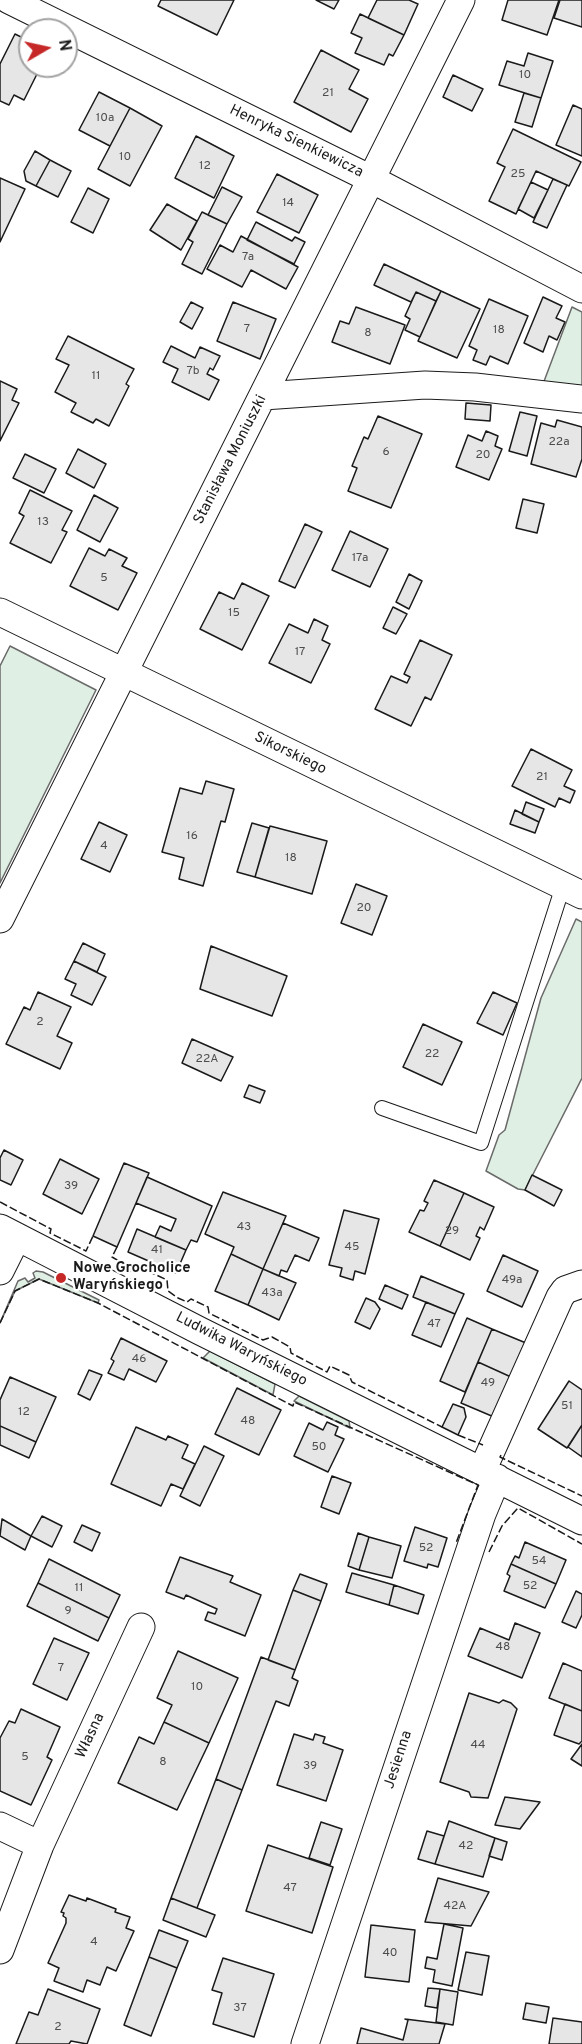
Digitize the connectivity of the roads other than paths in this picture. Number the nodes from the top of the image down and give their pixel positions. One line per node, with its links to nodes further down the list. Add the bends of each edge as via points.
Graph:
1 (9, 0): 3 (street, Henryka Sienkiewicza)
2 (461, 0): 3 (street, Stanisława Moniuszki)
3 (373, 180): 4 (street, Henryka Sienkiewicza); 5 (street, Stanisława Moniuszki)
4 (582, 289)
5 (263, 396): 6 (street, via 425,385); 8 (street, Stanisława Moniuszki)
6 (582, 399)
7 (0, 612): 8 (street, Sikorskiego)
8 (122, 674): 9 (street, Sikorskiego); 10 (street, Stanisława Moniuszki)
9 (573, 890): 11 (lane, via 481,1143)
10 (0, 919)
11 (382, 1108)
12 (8, 1232): 13 (street); 15 (street, Ludwika Waryńskiego)
13 (0, 1271)
14 (582, 1284): 15 (street, via 565,1290 560,1297)
15 (490, 1474): 16 (street, Ludwika Waryńskiego); 21 (street, Jesienna, via 482,1514)
16 (582, 1521)
17 (141, 1627): 19 (street, Własna)
18 (0, 1826): 19 (street)
19 (40, 1845): 20 (street, Własna)
20 (0, 1950)
21 (305, 2044)

